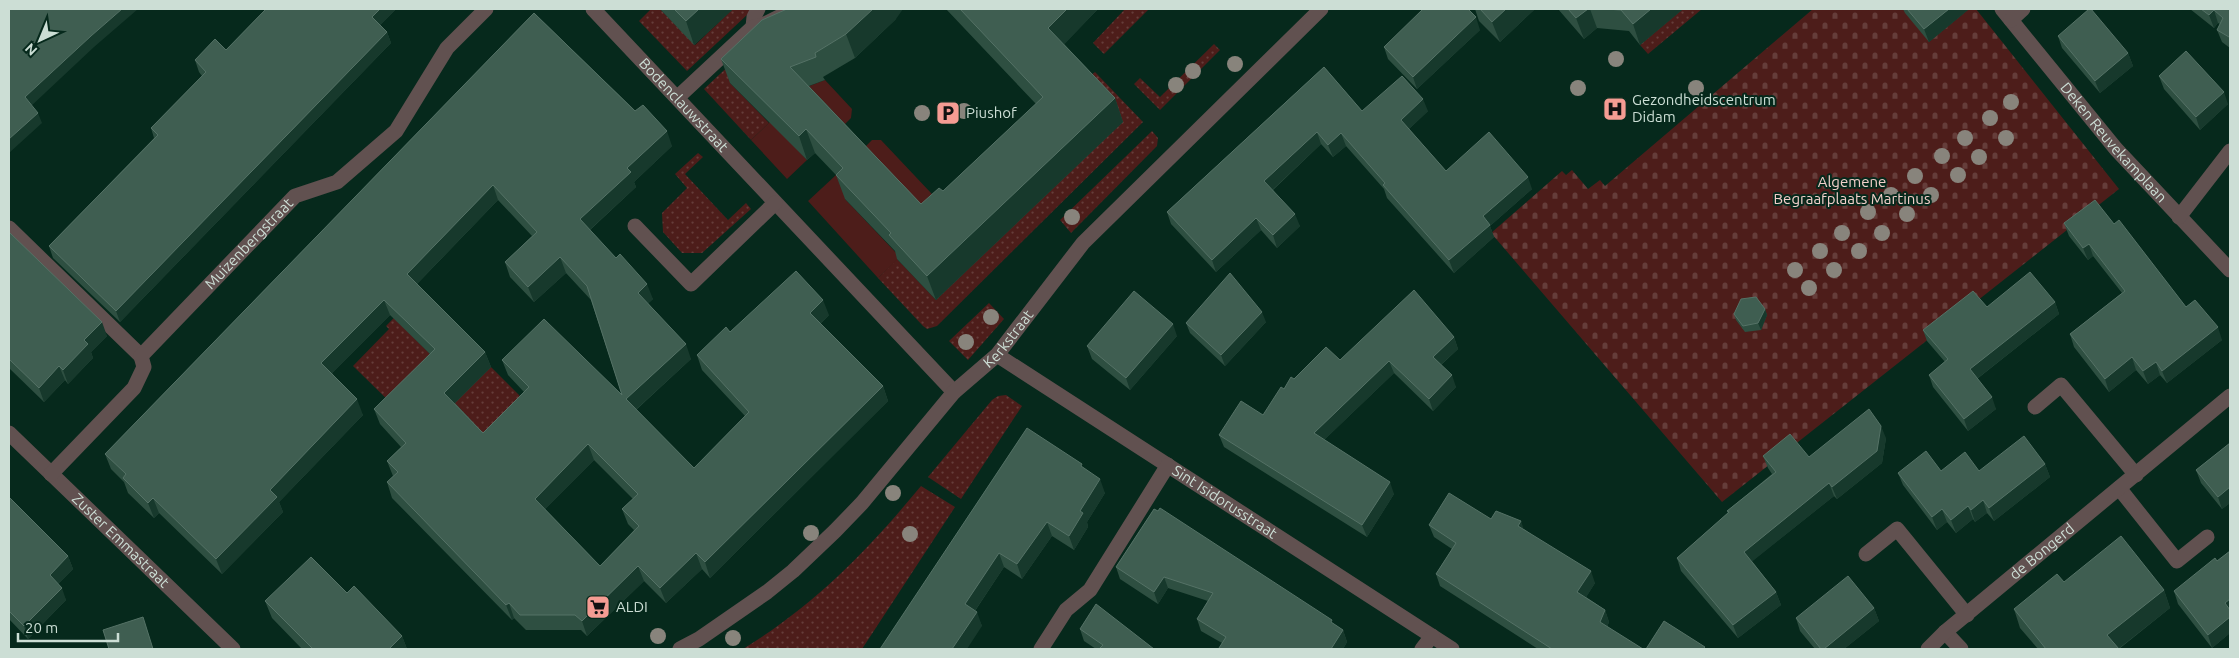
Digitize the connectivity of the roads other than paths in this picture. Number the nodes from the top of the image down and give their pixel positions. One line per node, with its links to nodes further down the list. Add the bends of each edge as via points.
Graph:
1 (486, 9): 17 (street, Muizenbergstraat, via 447,48 396,130 337,182 296,196)
2 (593, 9): 9 (street, Bodenclauwstraat)
3 (758, 9): 8 (street)
4 (794, 9): 8 (street)
5 (1321, 9): 16 (street, Kerkstraat, via 1083,243)
6 (2023, 9): 7 (street)
7 (2007, 14): 12 (street, Deken Reuvekamplaan, via 2116,149)
8 (753, 27): 9 (street)
9 (678, 97): 11 (street, Bodenclauwstraat)
10 (2230, 151): 12 (street)
11 (775, 203): 13 (street, via 691,284); 18 (street, Bodenclauwstraat)
12 (2180, 217): 15 (street, Deken Reuvekamplaan)
13 (635, 226)
14 (9, 228): 17 (street)
15 (2230, 270)
16 (997, 355): 18 (street, Kerkstraat); 22 (street, Sint Isidorusstraat)
17 (141, 356): 23 (street, via 144,367 134,388)
18 (954, 392): 32 (street, Kerkstraat, via 862,503 793,571 730,619)
19 (2230, 396): 24 (street, de Bongerd)
20 (2035, 407): 24 (street, via 2061,385)
21 (9, 434): 23 (street, Zuster Emmastraat)
22 (1168, 465): 30 (street, Sint Isidorusstraat); 33 (street, via 1090,590 1066,610)
23 (52, 474): 31 (street, Zuster Emmastraat)
24 (2136, 475): 25 (street, de Bongerd)
25 (2119, 488): 26 (street, via 2177,561); 28 (street, de Bongerd)
26 (2207, 536)
27 (1866, 554): 28 (street, via 1897,529)
28 (1966, 615): 29 (street, de Bongerd)
29 (1945, 632): 36 (street, de Bongerd); 37 (street)
30 (1432, 636): 34 (street); 35 (street, Sint Isidorusstraat)
31 (232, 649)
32 (680, 649)
33 (1041, 649)
34 (1422, 649)
35 (1452, 649)
36 (1928, 649)
37 (1961, 649)

